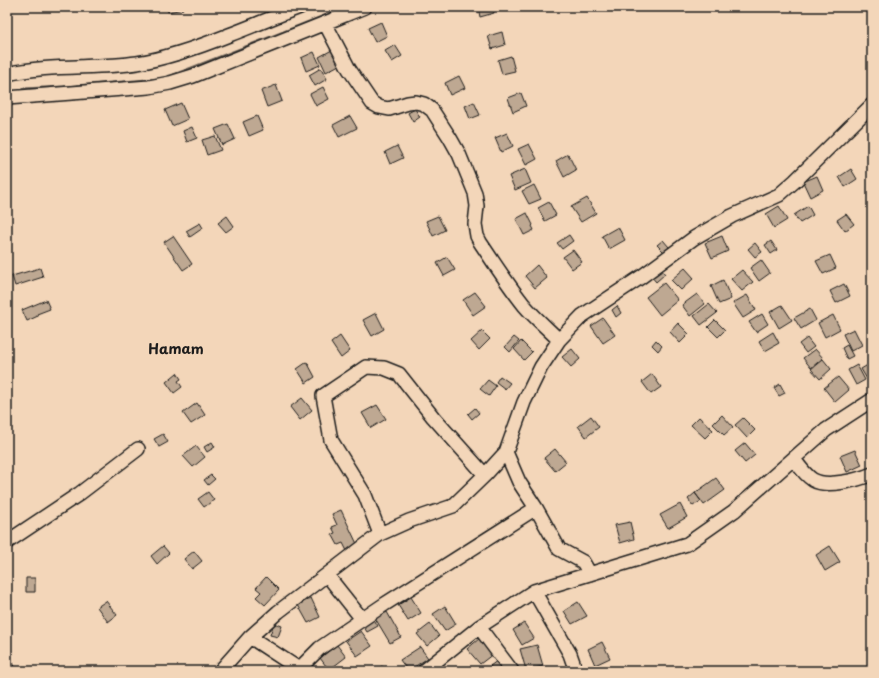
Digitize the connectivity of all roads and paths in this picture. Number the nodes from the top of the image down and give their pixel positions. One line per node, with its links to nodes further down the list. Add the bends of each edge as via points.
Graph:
1 (300, 7): 4 (street, via 195,49 165,58 122,65 49,68)
2 (365, 7): 3 (street)
3 (325, 23): 5 (street, via 170,83 149,87); 7 (street, via 349,69 372,103 389,109 416,102 432,110 467,171 478,206 475,224 480,242 523,304)
4 (7, 74)
5 (7, 98)
6 (872, 105): 7 (street, via 779,195 732,216 694,238 582,316)
7 (559, 340): 10 (street, via 541,367 524,402)
8 (872, 400): 11 (street, via 826,430)
9 (138, 449): 16 (street, via 79,494)
10 (506, 452): 13 (street); 14 (street, via 519,482)
11 (794, 459): 12 (street, via 807,476 821,483 842,482); 17 (street, via 734,511 687,544)
12 (872, 474)
13 (484, 475): 15 (street, via 453,506); 15 (street, via 399,374 384,368 366,367 323,396 331,440 365,495)
14 (536, 508): 17 (street, via 559,549 582,562); 20 (street)
15 (380, 534): 18 (street)
16 (7, 542)
17 (590, 574): 19 (street)
18 (327, 575): 20 (street); 22 (street)
19 (534, 590): 21 (street); 29 (street, via 570,654)
20 (362, 619): 24 (street, via 320,648)
21 (479, 627): 27 (street); 28 (street)
22 (250, 637): 24 (street); 26 (street)
23 (7, 669): 25 (street)
24 (299, 670)
25 (9, 671)
26 (220, 671)
27 (424, 671)
28 (512, 671)
29 (576, 671)

